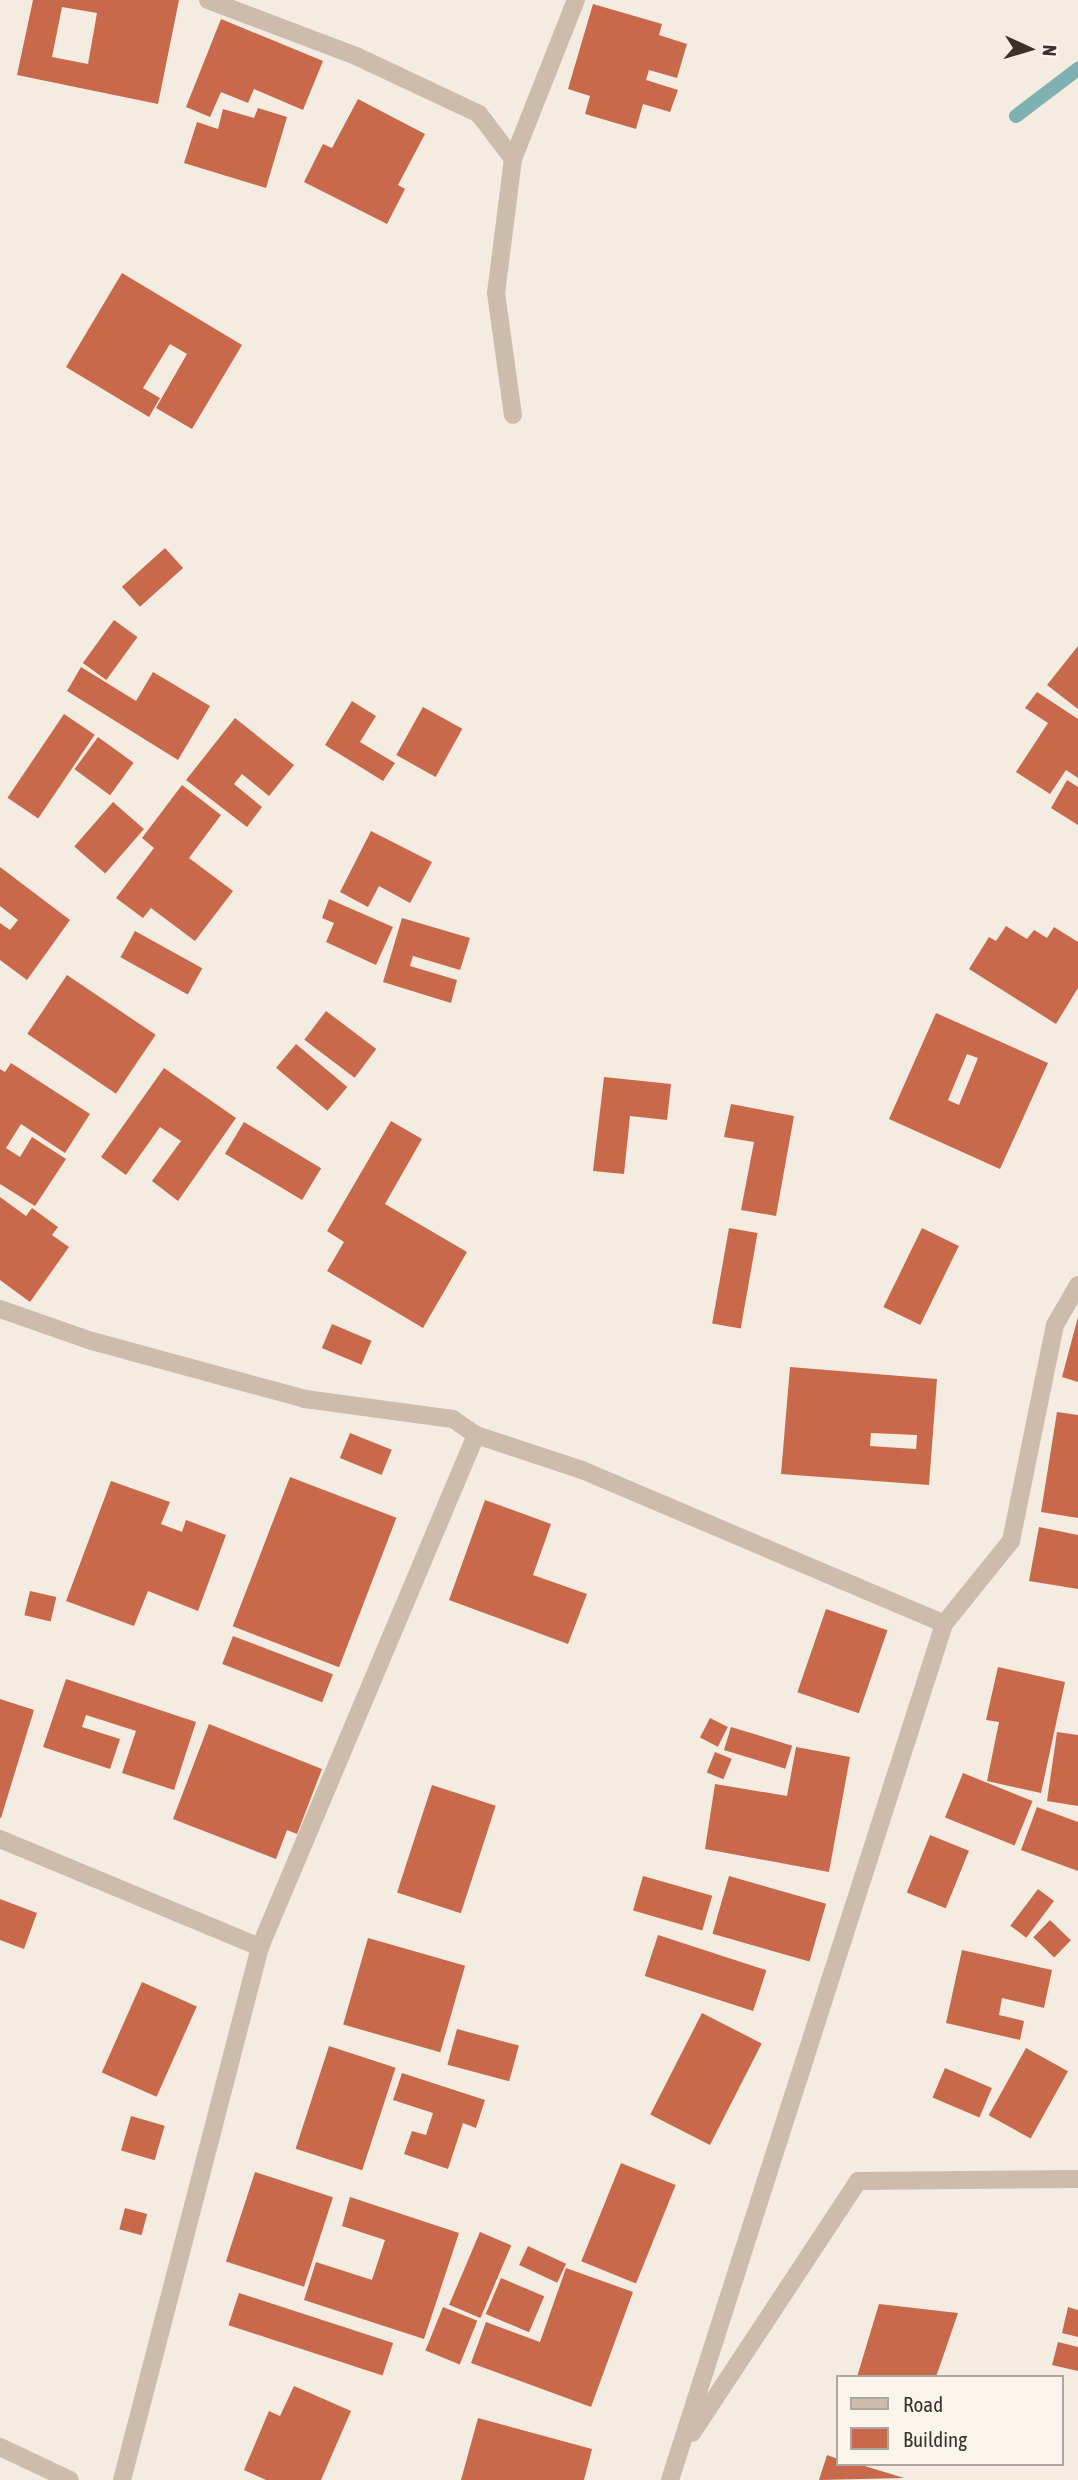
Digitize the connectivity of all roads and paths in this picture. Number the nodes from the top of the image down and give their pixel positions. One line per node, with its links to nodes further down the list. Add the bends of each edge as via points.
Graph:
1 (208, 0): 3 (street, via 356,56 479,114)
2 (576, 0): 3 (street)
3 (513, 159): 4 (street, via 496,293)
4 (513, 415)
5 (1078, 1285): 8 (street, via 1055,1325 1011,1541)
6 (0, 1308): 7 (street, via 92,1341 305,1399 453,1419)
7 (476, 1435): 8 (street, via 582,1470); 10 (street)
8 (944, 1624): 13 (street)
9 (0, 1839): 10 (street)
10 (260, 1947): 15 (street)
11 (1078, 2179): 13 (street, via 858,2181)
12 (0, 2447): 14 (street)
13 (679, 2452): 16 (street)
14 (70, 2480)
15 (122, 2480)
16 (670, 2480)

